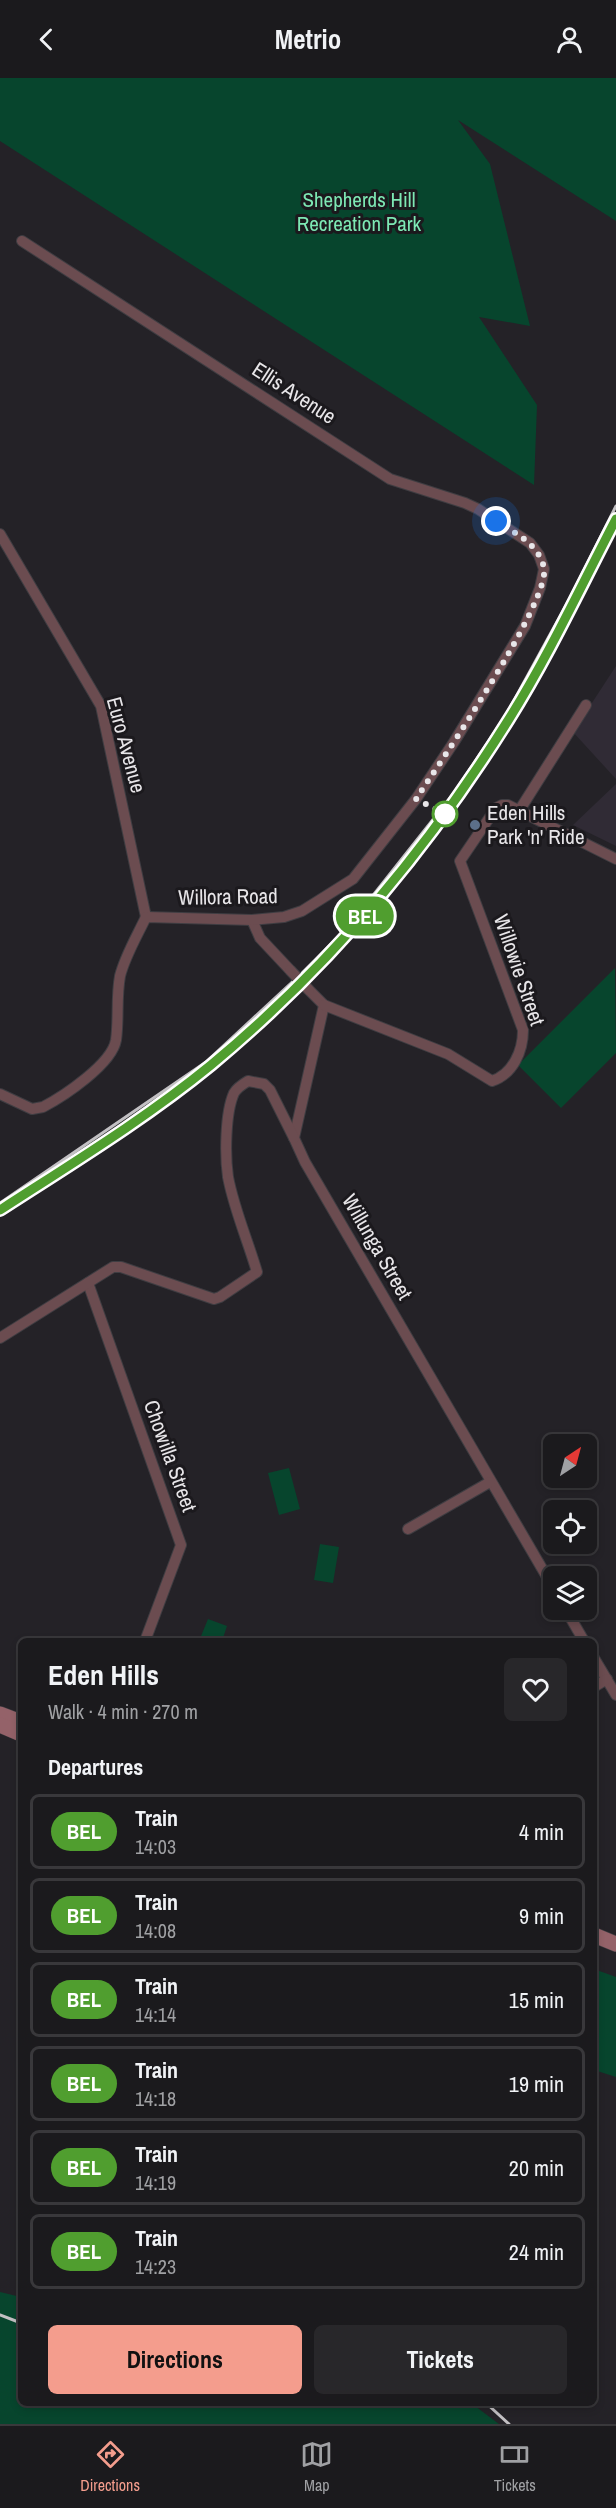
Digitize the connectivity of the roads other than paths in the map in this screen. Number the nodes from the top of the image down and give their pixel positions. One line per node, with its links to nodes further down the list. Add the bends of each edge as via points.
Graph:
1 (22, 241): 3 (street, Ellis Avenue, via 390,479 478,509 530,543)
2 (0, 534): 7 (street, Euro Avenue, via 101,706)
3 (544, 569): 8 (street, Willora Road, via 525,626 416,799 367,862 352,879 302,911)
4 (586, 705): 5 (street)
5 (519, 811): 6 (street); 9 (street, Willowie Street, via 508,805 496,808 460,861 524,1030 516,1060 503,1078 492,1081 448,1054)
6 (616, 859)
7 (146, 917): 8 (street, Willora Road); 10 (street, via 123,968 117,994 116,1042 102,1064 43,1107 32,1109)
8 (252, 920): 9 (street, bridge, via 260,938)
9 (324, 1005): 11 (street)
10 (0, 1094)
11 (294, 1138): 12 (street, Willunga Street, via 270,1090 264,1084 248,1081 241,1085 229,1113 228,1178 257,1272 238,1286 214,1299 121,1267 113,1267); 14 (street, Willunga Street)
12 (88, 1283): 13 (street); 18 (street, Chowilla Street, via 181,1545)
13 (0, 1338)
14 (490, 1482): 15 (street); 16 (street, Willunga Street)
15 (408, 1529)
16 (543, 1571)
17 (572, 1620): 19 (street)
18 (146, 1638)
19 (582, 1638)
20 (597, 1663): 21 (street)
21 (607, 1679): 22 (street); 23 (street)
22 (597, 1685)
23 (616, 1695)
24 (0, 1714): 25 (main road)
25 (18, 1721)
26 (0, 1725): 27 (main road)
27 (18, 1733)
28 (597, 1936): 29 (main road)
29 (616, 1944)
30 (597, 1947): 31 (main road)
31 (616, 1954)

